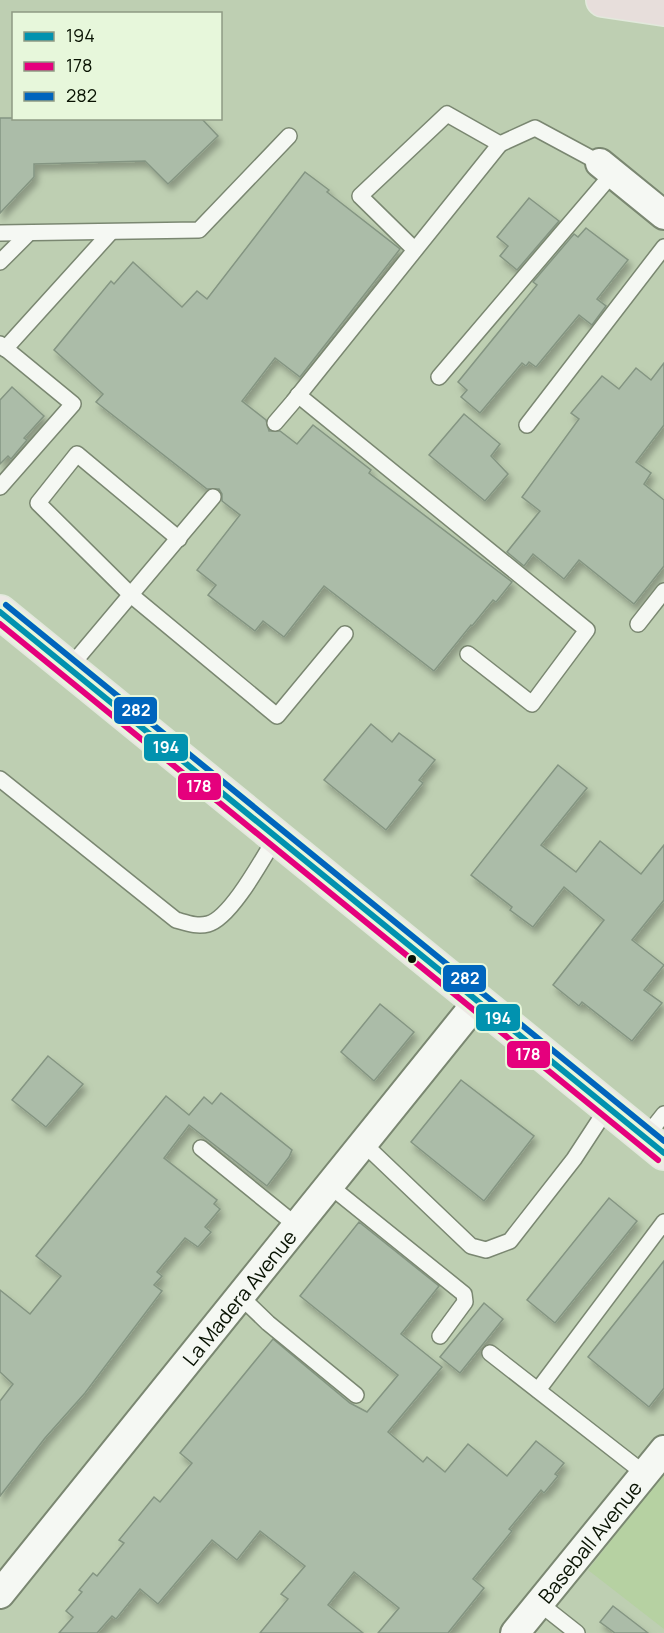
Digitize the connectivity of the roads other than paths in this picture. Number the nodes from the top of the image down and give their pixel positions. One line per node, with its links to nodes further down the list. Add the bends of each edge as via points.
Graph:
1 (603, 0): 2 (highway)
2 (664, 9)
3 (290, 136): 7 (lane, via 200,230)
4 (500, 144): 5 (lane, via 535,128); 11 (lane); 11 (lane, via 447,114 360,196)
5 (607, 168): 6 (street); 14 (lane)
6 (664, 215)
7 (110, 232): 9 (lane); 13 (lane)
8 (0, 233): 9 (lane)
9 (29, 233): 12 (lane)
10 (664, 246): 17 (lane)
11 (415, 250): 15 (lane)
12 (0, 262)
13 (3, 346): 18 (lane, via 73,404)
14 (439, 377)
15 (298, 395): 16 (lane); 26 (lane, via 587,630 532,704)
16 (275, 423)
17 (527, 425)
18 (0, 487)
19 (213, 497): 20 (lane)
20 (179, 539): 22 (lane); 22 (lane, via 77,454 38,503)
21 (664, 591): 24 (lane)
22 (131, 595): 25 (lane, via 277,716); 27 (lane)
23 (0, 612): 27 (main road)
24 (638, 624)
25 (345, 634)
26 (468, 654)
27 (69, 668): 29 (main road)
28 (0, 779): 29 (lane, via 176,920 195,926 211,923 226,912)
29 (276, 837): 30 (main road)
30 (478, 1001): 31 (main road); 33 (street, La Madera Avenue)
31 (608, 1107): 32 (main road); 33 (lane, via 574,1159 510,1241 486,1250 471,1246)
32 (658, 1135)
33 (364, 1144): 35 (street, La Madera Avenue)
34 (201, 1148): 37 (lane)
35 (330, 1186): 37 (street, La Madera Avenue); 39 (lane, via 464,1294 465,1302)
36 (664, 1222): 41 (lane)
37 (297, 1226): 38 (street, La Madera Avenue)
38 (240, 1296): 42 (lane); 45 (street, La Madera Avenue)
39 (440, 1336)
40 (490, 1353): 41 (lane)
41 (538, 1390): 44 (lane)
42 (356, 1395)
43 (664, 1450): 44 (street, Baseball Avenue)
44 (645, 1474): 46 (street, Baseball Avenue)
45 (0, 1594)
46 (539, 1603): 47 (street, Baseball Avenue); 48 (lane)
47 (515, 1633)
48 (577, 1633)

